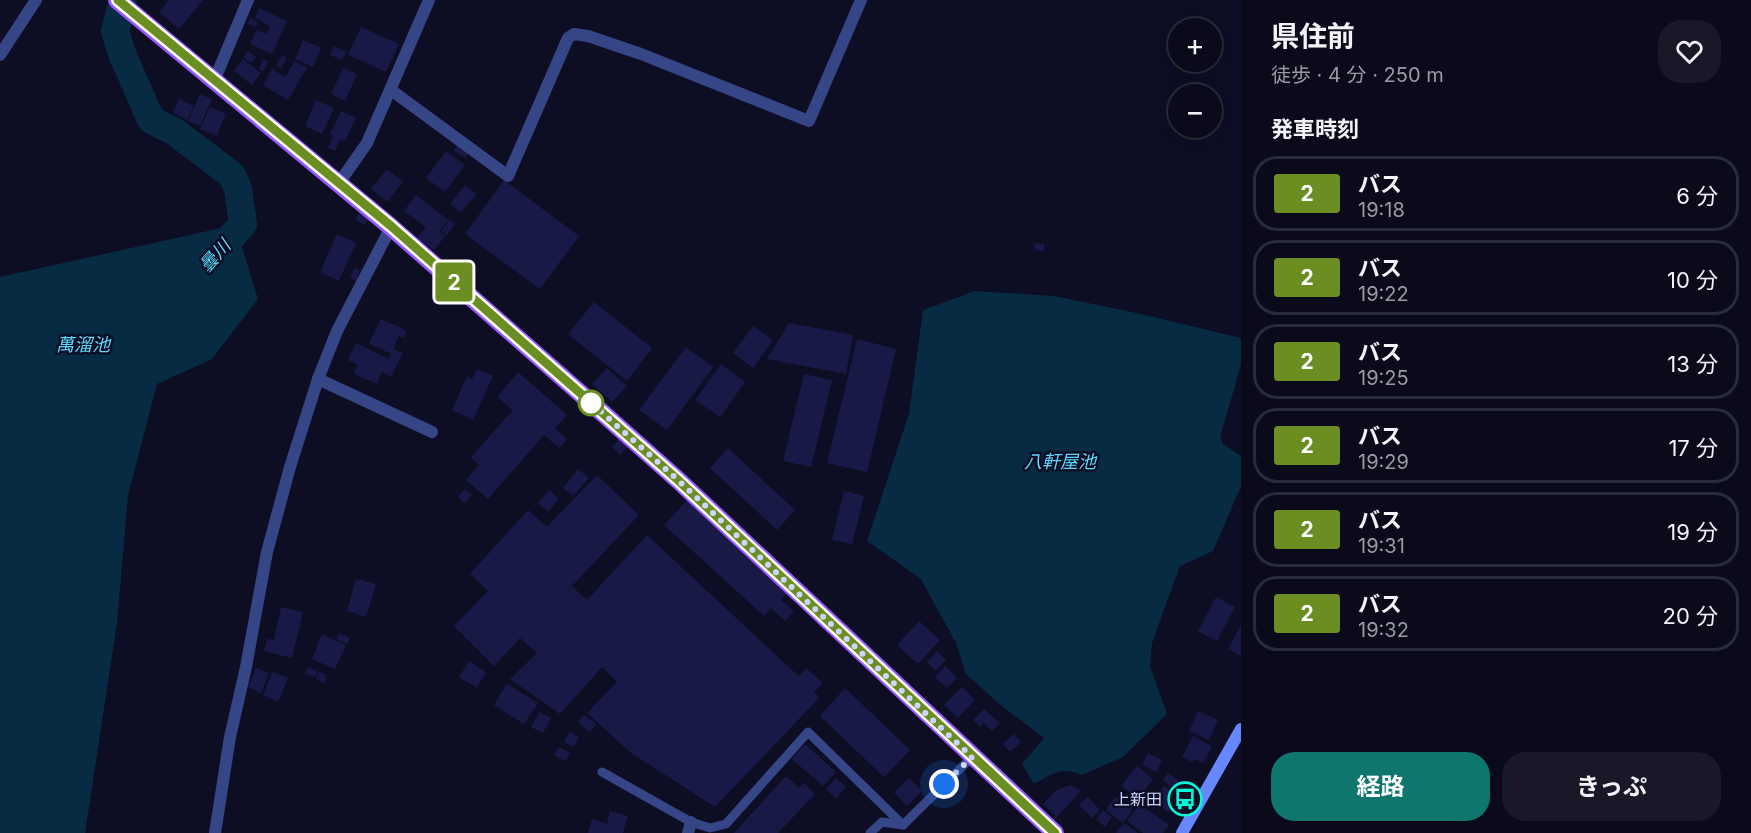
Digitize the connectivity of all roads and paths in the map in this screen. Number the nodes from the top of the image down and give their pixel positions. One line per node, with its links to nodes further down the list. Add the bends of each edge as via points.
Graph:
1 (36, 0): 6 (street)
2 (117, 0): 7 (main road)
3 (248, 0): 7 (street)
4 (429, 0): 8 (street)
5 (861, 0): 8 (street, via 809,121 641,54 574,34 568,38 508,176)
6 (0, 55)
7 (214, 81): 9 (main road)
8 (391, 90): 9 (street, via 367,143)
9 (339, 183): 10 (main road)
10 (391, 226): 11 (street, via 337,331); 14 (main road, via 678,480)
11 (318, 379): 12 (street); 18 (street, via 267,552)
12 (432, 432)
13 (1241, 729): 21 (main road)
14 (972, 757): 16 (lane); 20 (main road)
15 (602, 772): 17 (lane)
16 (903, 825): 17 (lane, via 808,732 726,824); 19 (lane, via 882,822)
17 (689, 828)
18 (215, 833)
19 (870, 833)
20 (1055, 833)
21 (1182, 833)

